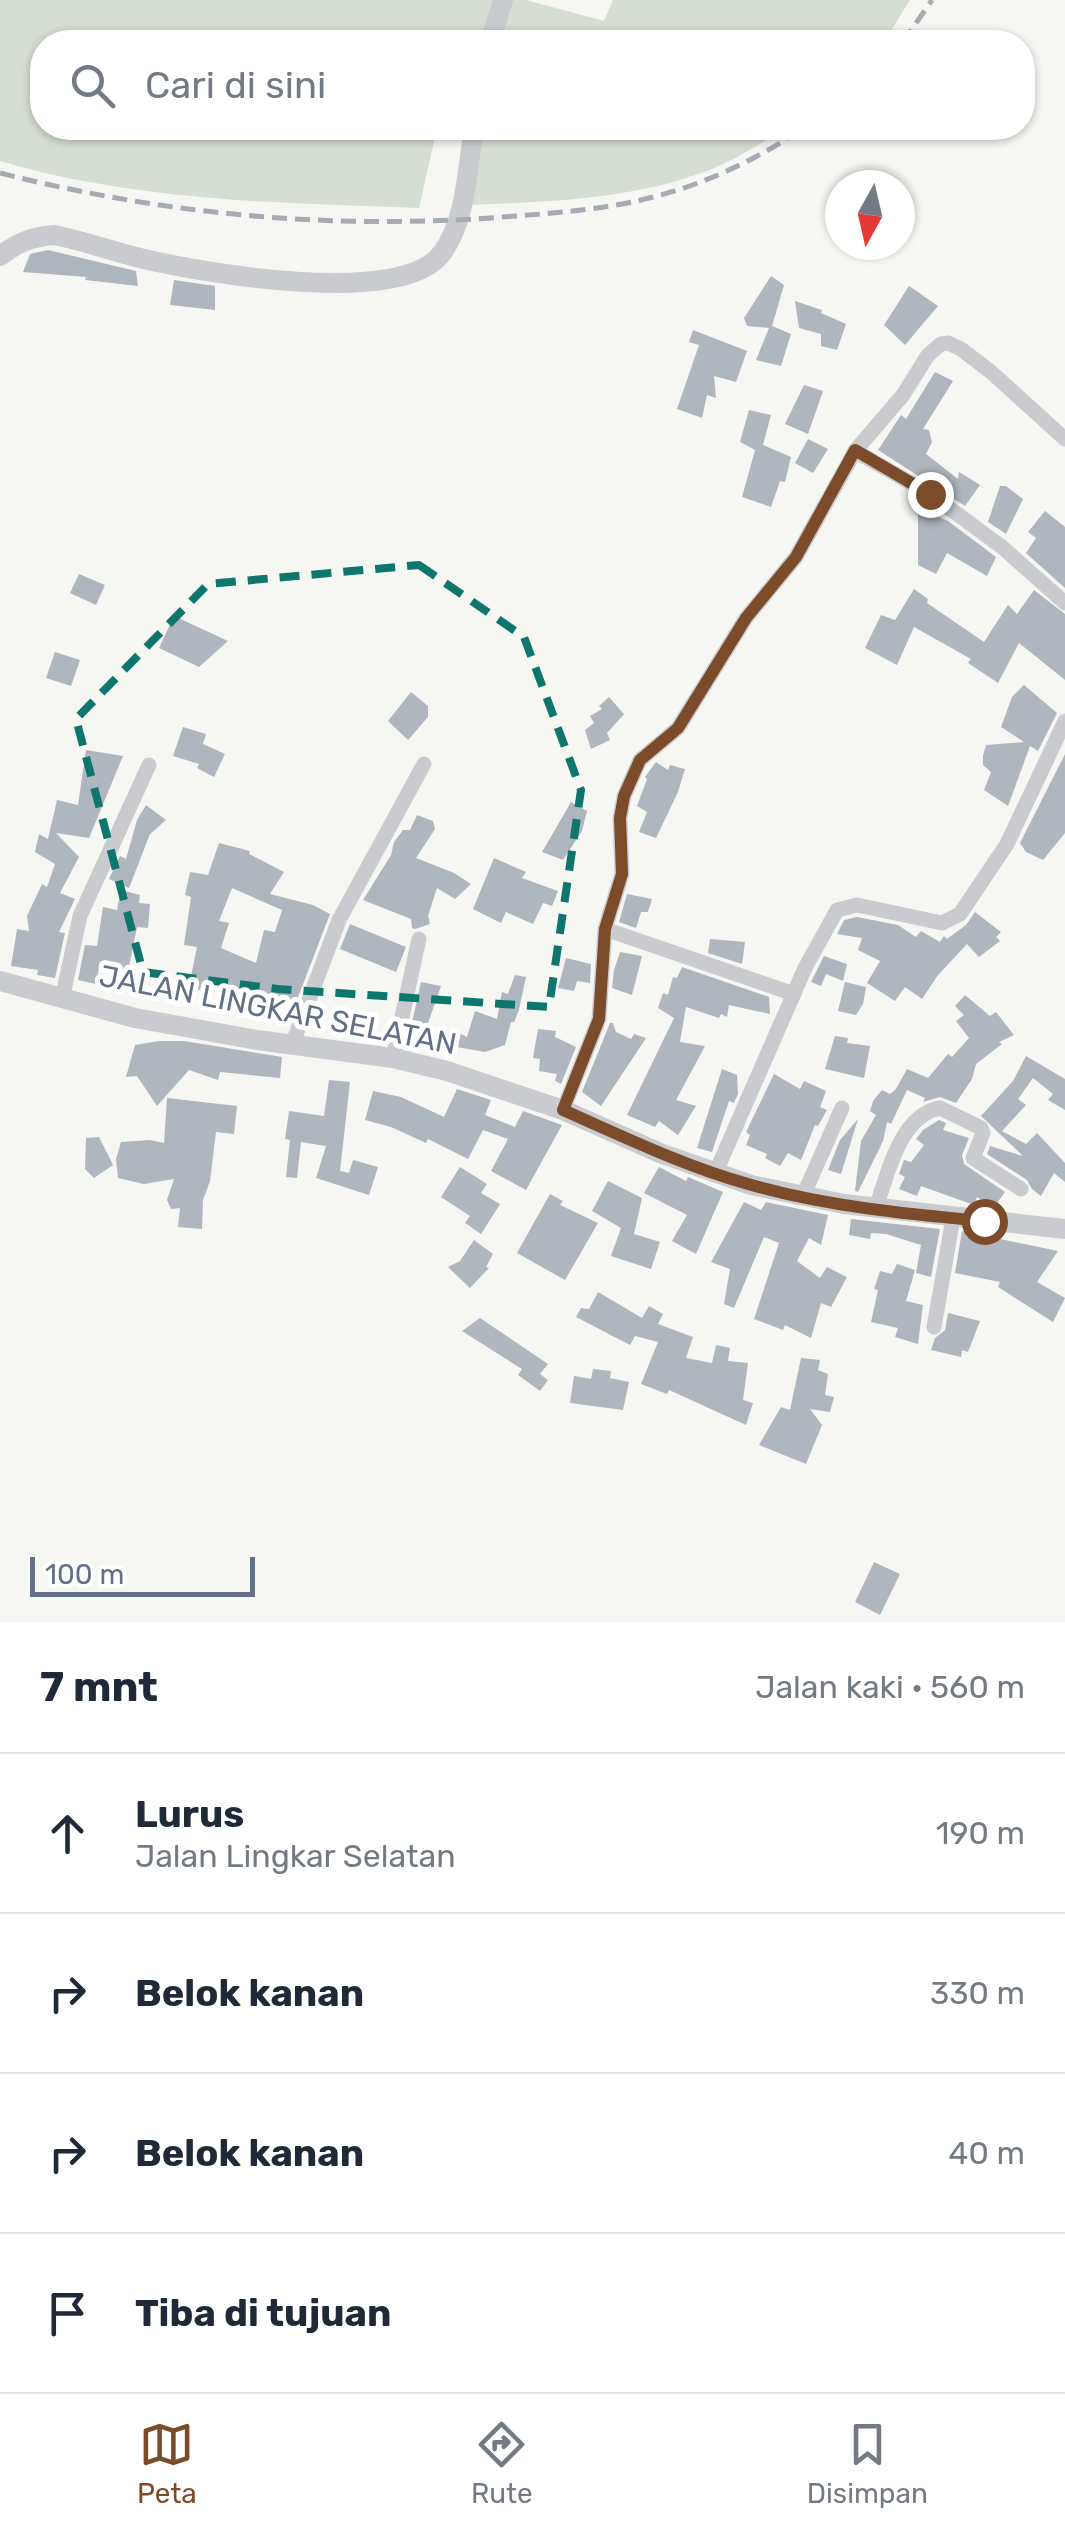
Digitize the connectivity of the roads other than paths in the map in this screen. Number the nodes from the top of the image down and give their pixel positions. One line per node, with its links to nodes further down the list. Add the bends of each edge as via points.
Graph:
1 (503, 0): 2 (street)
2 (494, 30)
3 (472, 140): 4 (street, via 458,221 442,254 413,275 281,280 190,268 54,235 17,243)
4 (0, 256)
5 (1065, 439): 6 (street, via 948,343 928,355)
6 (855, 450): 7 (street, via 1002,546); 11 (street, via 796,557 746,618 678,728 640,760 624,796 622,874)
7 (1065, 603)
8 (1065, 721): 14 (street, via 1007,844 960,914 942,924 844,906 829,922)
9 (424, 764): 16 (street, via 339,920)
10 (149, 765): 15 (street, via 80,916)
11 (605, 929): 14 (street); 19 (street, via 599,1019)
12 (419, 940): 17 (street)
13 (0, 981): 15 (street, JALAN LINGKAR SELATAN)
14 (794, 994): 20 (street)
15 (62, 998): 16 (street, JALAN LINGKAR SELATAN)
16 (292, 1045): 17 (street, JALAN LINGKAR SELATAN)
17 (393, 1058): 19 (street, JALAN LINGKAR SELATAN)
18 (842, 1108): 22 (street)
19 (563, 1110): 20 (street, JALAN LINGKAR SELATAN)
20 (715, 1174): 22 (street, JALAN LINGKAR SELATAN)
21 (1021, 1189): 23 (street, via 972,1158 983,1130 940,1108 912,1122)
22 (803, 1196): 23 (street, JALAN LINGKAR SELATAN)
23 (876, 1208): 24 (street, JALAN LINGKAR SELATAN)
24 (952, 1218): 25 (street, JALAN LINGKAR SELATAN); 26 (street)
25 (1065, 1229)
26 (934, 1327)

